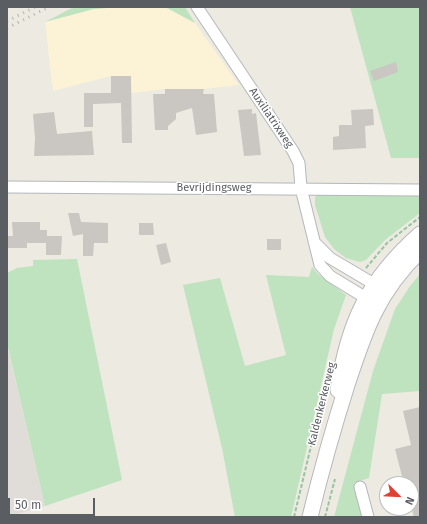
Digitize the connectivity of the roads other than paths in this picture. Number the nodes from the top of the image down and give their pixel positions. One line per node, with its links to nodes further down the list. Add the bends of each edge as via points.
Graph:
1 (197, 7): 3 (street, Auxiliatrixweg, via 293,151 300,164)
2 (7, 187): 3 (street, Bevrijdingsweg)
3 (301, 188): 4 (street, Bevrijdingsweg); 6 (street, Auxiliatrixweg)
4 (420, 190)
5 (420, 234): 8 (main road, Kaldenkerkerweg)
6 (314, 242): 8 (street, via 330,258); 9 (street, Auxiliatrixweg, via 320,265 330,276)
7 (420, 251): 10 (main road, Kaldenkerkerweg, via 405,265)
8 (374, 284): 9 (main road, Kaldenkerkerweg); 10 (main road)
9 (366, 298): 10 (main road); 11 (main road, Kaldenkerkerweg, via 343,356)
10 (381, 298): 11 (main road, Kaldenkerkerweg, via 361,340)
11 (331, 432): 13 (main road, Kaldenkerkerweg)
12 (360, 487): 14 (street)
13 (310, 517)
14 (368, 517)

